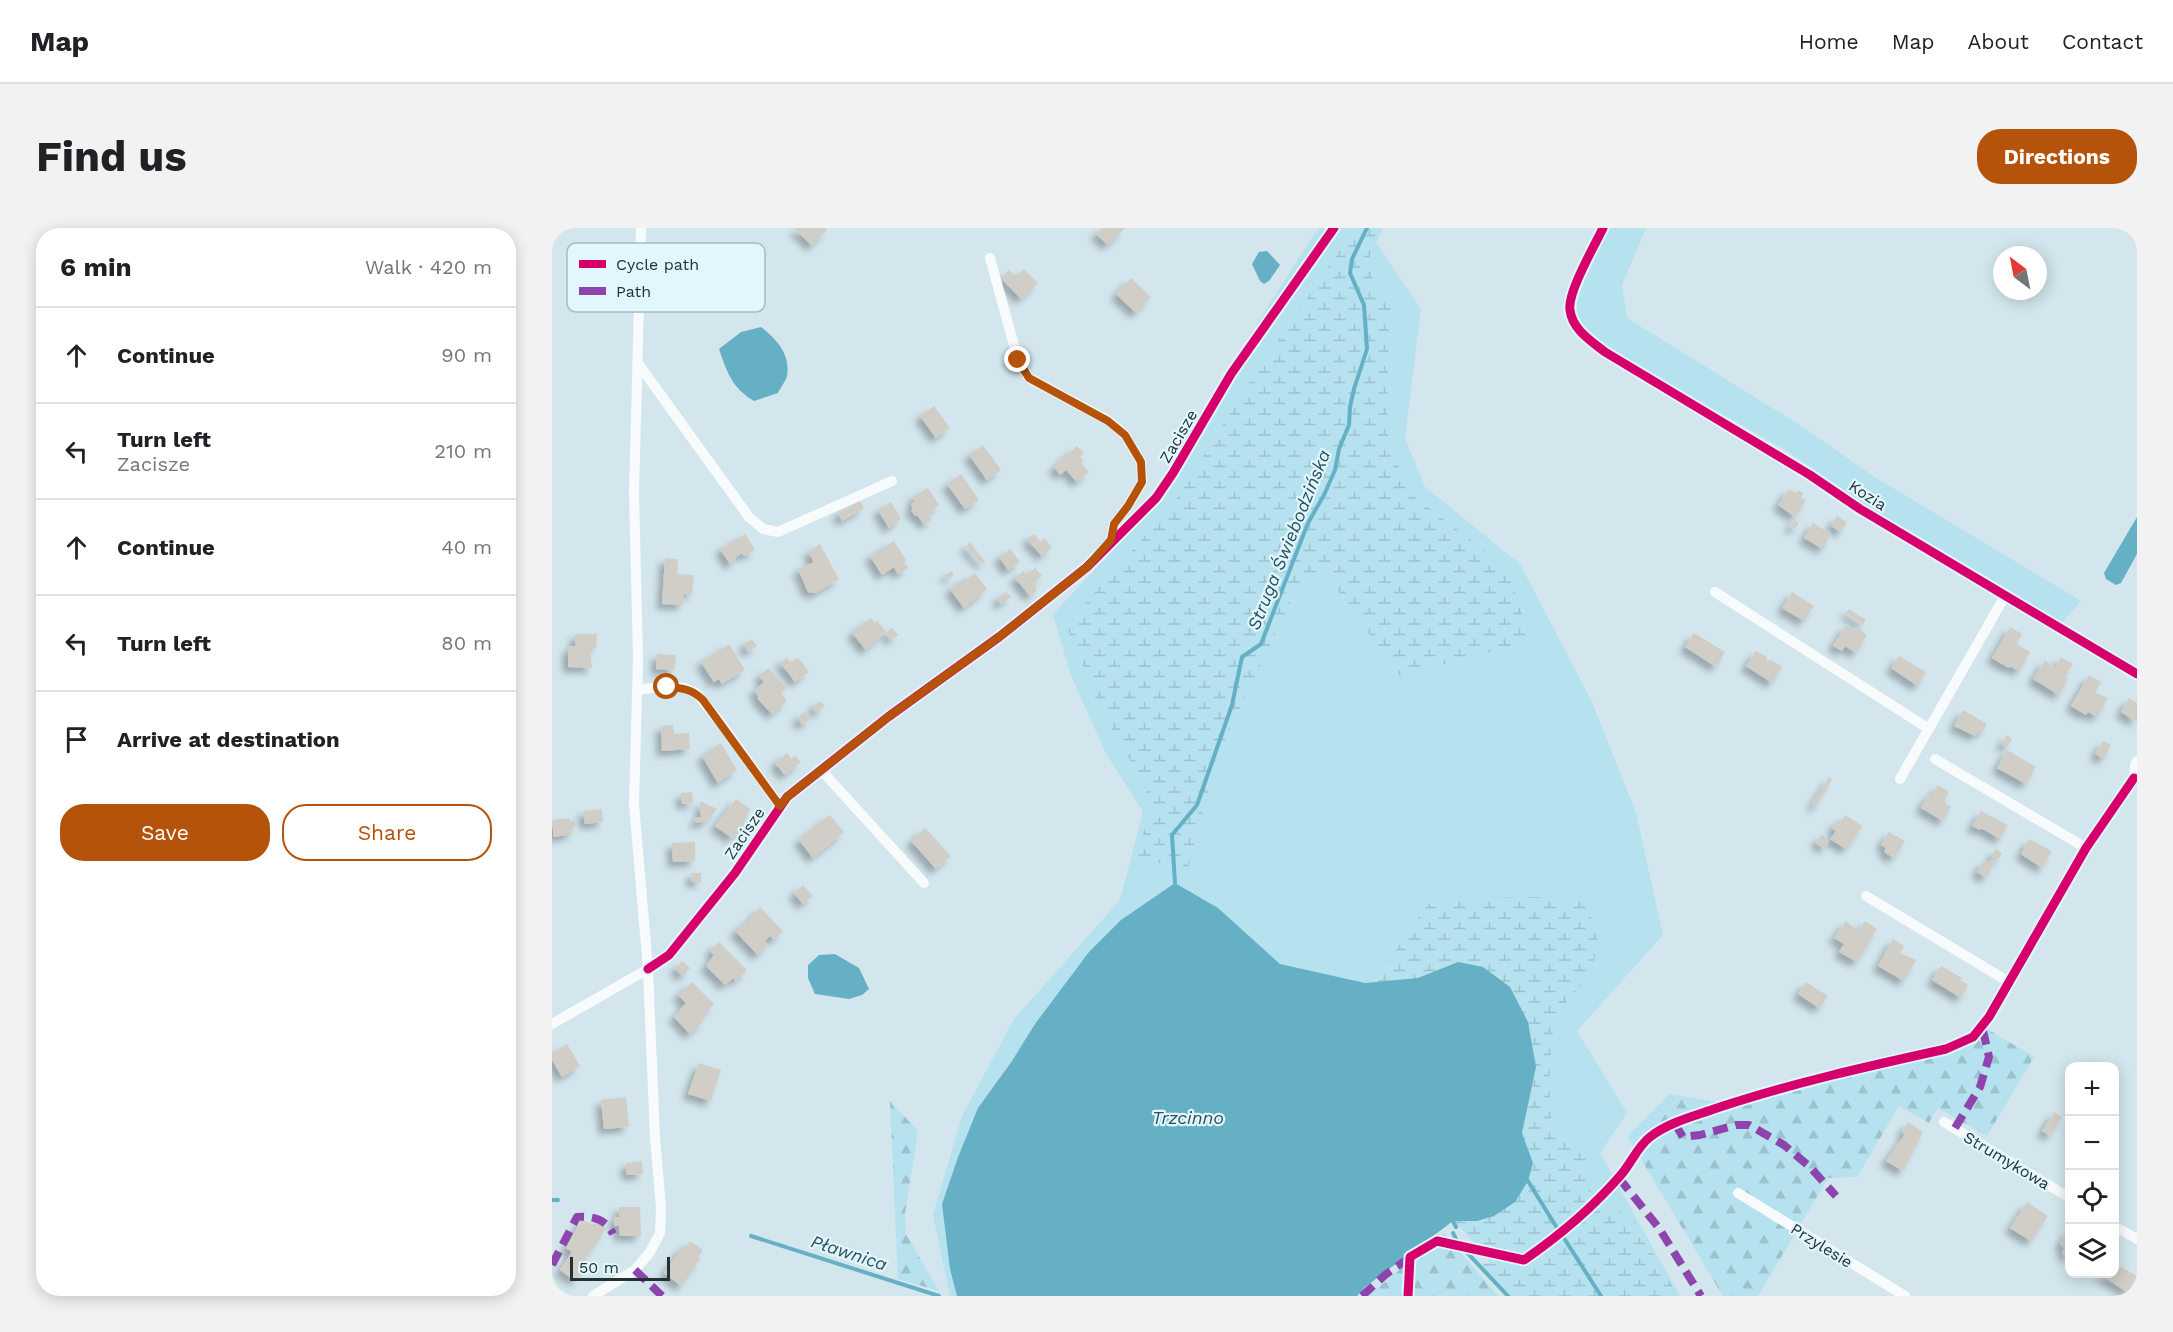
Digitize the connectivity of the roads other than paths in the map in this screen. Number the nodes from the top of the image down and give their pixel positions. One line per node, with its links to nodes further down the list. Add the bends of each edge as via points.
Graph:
1 (641, 228): 3 (street)
2 (1334, 228): 9 (street, Zacisze, via 1231,374 1156,498)
3 (641, 243)
4 (990, 258): 9 (street, via 1018,360 1029,378 1108,421 1125,435 1141,462 1142,482 1114,524)
5 (638, 312): 7 (street)
6 (1585, 338): 11 (street, Kozia)
7 (637, 362): 8 (street, via 749,517 763,529 778,532); 13 (street)
8 (892, 481)
9 (1111, 540): 17 (street, Zacisze, via 1087,567 999,637)
10 (1714, 592): 14 (street)
11 (2005, 596): 12 (street, Kozia); 14 (street)
12 (2137, 674)
13 (637, 690): 20 (street, via 685,688 697,694); 24 (street, via 634,804)
14 (1929, 729): 18 (street)
15 (1935, 759): 21 (street)
16 (2137, 761): 19 (street)
17 (821, 770): 20 (street, Zacisze); 22 (street)
18 (1900, 779)
19 (2135, 779): 21 (street)
20 (780, 806): 24 (street, Zacisze, via 735,873 669,955)
21 (2086, 849): 25 (street)
22 (924, 883)
23 (1866, 896): 25 (street)
24 (648, 969): 27 (street, Zacisze); 33 (street, via 660,1233 635,1270)
25 (2010, 982): 26 (street)
26 (1989, 1017)
27 (552, 1024)
28 (1944, 1122): 30 (street, Strumykowa)
29 (1738, 1193): 34 (street, Przylesie)
30 (2065, 1195)
31 (2119, 1228): 32 (street)
32 (2137, 1239)
33 (593, 1296)
34 (1905, 1296)

